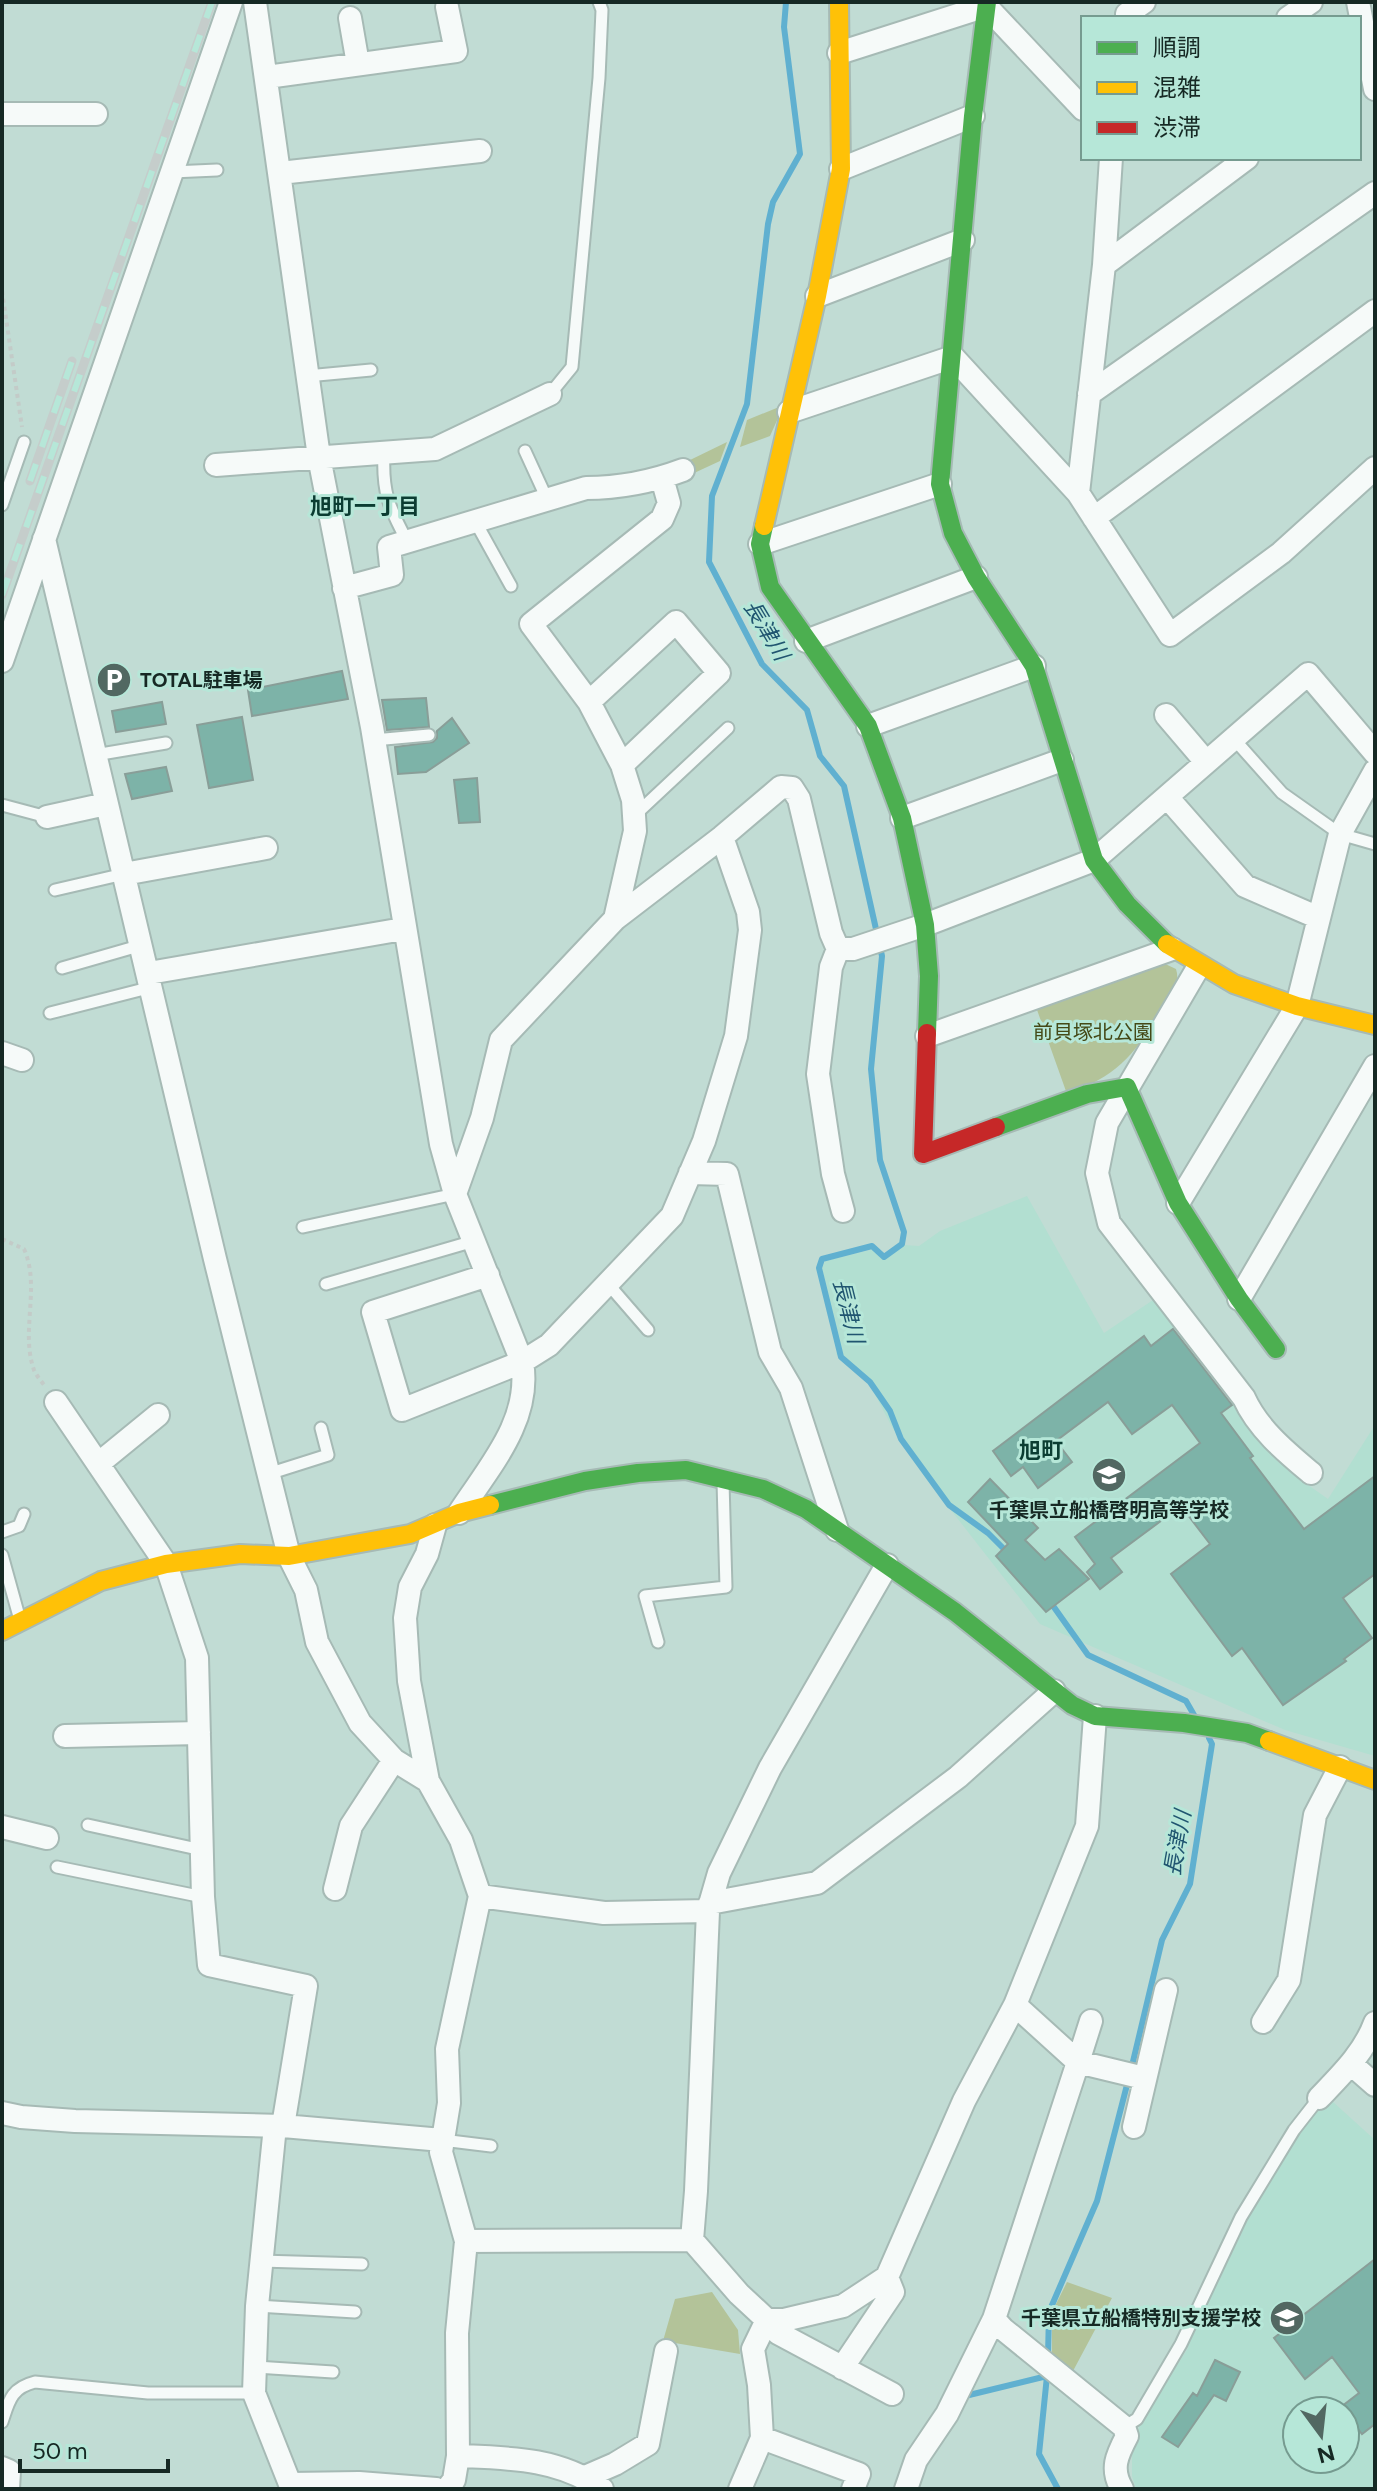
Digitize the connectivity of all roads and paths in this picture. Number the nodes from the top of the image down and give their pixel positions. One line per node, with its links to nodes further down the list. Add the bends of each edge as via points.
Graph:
1 (231, 2): 25 (street)
2 (255, 2): 14 (street)
3 (599, 2): 36 (lane, via 599,78 572,367)
4 (839, 2): 11 (street)
5 (1311, 2): 8 (street)
6 (986, 4): 11 (street); 16 (street); 19 (street)
7 (447, 7): 12 (street, via 456,51)
8 (1291, 16)
9 (350, 18): 12 (street)
10 (1361, 32): 13 (street)
11 (839, 53): 23 (street)
12 (358, 64): 14 (street)
13 (1365, 71): 15 (street)
14 (267, 77): 26 (street)
15 (1375, 89)
16 (1081, 107)
17 (2, 114): 18 (street)
18 (96, 114)
19 (973, 116): 23 (street); 28 (street)
20 (480, 151): 26 (street)
21 (1111, 160): 29 (street)
22 (1244, 160): 29 (street)
23 (841, 169): 31 (street)
24 (217, 170): 25 (lane)
25 (172, 172): 51 (street)
26 (280, 173): 35 (street)
27 (1375, 193): 37 (street)
28 (963, 240): 31 (street); 33 (street)
29 (1104, 265): 37 (street)
30 (2, 291): 39 (path)
31 (817, 296): 38 (street)
32 (1375, 311): 49 (street)
33 (953, 357): 38 (street); 45 (street); 46 (street)
34 (371, 370): 35 (lane)
35 (307, 376): 42 (street)
36 (550, 394): 41 (street, via 435,449)
37 (1089, 394): 46 (street)
38 (789, 412): 53 (street)
39 (24, 442): 48 (lane)
40 (525, 451): 47 (lane)
41 (384, 453): 42 (street); 52 (lane, via 388,506)
42 (319, 457): 43 (street); 56 (street)
43 (216, 465)
44 (1375, 468): 49 (street, via 1281,553 1170,635)
45 (940, 484): 53 (street); 54 (street, via 953,533)
46 (1078, 493): 49 (street)
47 (547, 499): 50 (street); 60 (street, via 672,474 662,519 531,624)
48 (2, 505)
49 (1094, 518)
50 (475, 521): 52 (street); 55 (lane)
51 (44, 539): 58 (street); 69 (street)
52 (407, 541): 56 (street, via 389,547 392,575)
53 (760, 544): 57 (street, via 770,587)
54 (976, 577): 57 (street); 59 (street)
55 (511, 586)
56 (344, 588): 66 (street)
57 (806, 641): 62 (street)
58 (2, 661)
59 (1034, 666): 62 (street); 70 (street)
60 (589, 702): 72 (street); 72 (street, via 676,622 719,673)
61 (1166, 715): 71 (street)
62 (868, 726): 79 (street)
63 (728, 728): 77 (lane)
64 (429, 735): 66 (lane)
65 (1234, 739): 68 (street, via 1308,674); 71 (street); 80 (lane, via 1282,793)
66 (374, 740): 90 (street)
67 (166, 743): 69 (lane)
68 (1375, 753)
69 (95, 755): 75 (street)
70 (1062, 760): 79 (street); 84 (street)
71 (1206, 762): 74 (street)
72 (622, 765): 77 (street)
73 (1375, 771): 80 (street)
74 (1167, 797): 84 (street); 87 (street, via 1245,886)
75 (106, 804): 78 (street); 85 (street)
76 (2, 805): 78 (lane)
77 (634, 816): 88 (street)
78 (47, 817)
79 (902, 818): 89 (street)
80 (1340, 834): 82 (lane); 87 (street)
81 (722, 837): 88 (street); 92 (street, via 781,787 792,788); 103 (street, via 750,930 736,1036)
82 (1375, 844)
83 (266, 848): 85 (street)
84 (1094, 860): 89 (street); 93 (street, via 1127,904)
85 (124, 874): 86 (lane); 91 (street)
86 (55, 890)
87 (1319, 918): 97 (street)
88 (615, 919): 104 (street, via 501,1040 482,1118)
89 (925, 925): 92 (street); 100 (street)
90 (403, 929): 96 (street); 104 (street, via 441,1144)
91 (142, 945): 95 (lane); 96 (street)
92 (838, 949): 106 (street, via 831,967 818,1074)
93 (1172, 949): 94 (street); 100 (street)
94 (1199, 966): 97 (street); 102 (street)
95 (62, 968)
96 (150, 980): 98 (lane); 122 (street)
97 (1297, 1006): 99 (street); 105 (street)
98 (50, 1013)
99 (1375, 1025)
100 (927, 1036): 102 (street, via 923,1154 1087,1094)
101 (1375, 1066): 113 (street)
102 (1127, 1087): 105 (street); 121 (street, via 1107,1123 1097,1173 1109,1223 1249,1409 1279,1446)
103 (690, 1173): 112 (street, via 672,1216); 127 (street, via 727,1174 770,1352 791,1388)
104 (455, 1194): 107 (lane); 109 (street)
105 (1178, 1203): 113 (street)
106 (843, 1211)
107 (303, 1227)
108 (2, 1239): 117 (path, via 24,1249 31,1265 34,1370)
109 (474, 1241): 110 (street); 111 (lane)
110 (488, 1275): 116 (street); 116 (street, via 373,1312 402,1410)
111 (326, 1284)
112 (609, 1285): 114 (lane); 116 (street, via 549,1345)
113 (1239, 1299): 115 (street)
114 (648, 1330)
115 (1276, 1349)
116 (522, 1362): 124 (street, via 520,1413)
117 (56, 1402): 120 (street)
118 (158, 1415): 120 (street)
119 (321, 1428): 122 (lane, via 328,1455)
120 (98, 1464): 131 (street)
121 (1311, 1473)
122 (268, 1474): 130 (street)
123 (723, 1478): 124 (street, via 686,1470 638,1473); 127 (street, via 763,1489); 135 (lane, via 726,1587 645,1596)
124 (459, 1513): 126 (street)
125 (24, 1514): 128 (lane, via 19,1526)
126 (435, 1525): 130 (street); 143 (street, via 410,1587 405,1618 409,1681)
127 (837, 1530): 132 (street)
128 (2, 1532)
129 (2, 1555): 133 (lane)
130 (289, 1556): 131 (street, via 240,1554); 140 (street, via 306,1590 317,1642 360,1723)
131 (166, 1564): 133 (street, via 101,1581); 138 (street, via 197,1658)
132 (887, 1565): 136 (street); 152 (street, via 770,1768 719,1873)
133 (20, 1621): 134 (street)
134 (2, 1631)
135 (658, 1642)
136 (1054, 1691): 137 (street); 152 (street, via 958,1777 817,1883)
137 (1095, 1716): 141 (street, via 1247,1733); 154 (street, via 1087,1826)
138 (199, 1733): 139 (street); 147 (street)
139 (65, 1736)
140 (394, 1760): 143 (street); 149 (street, via 351,1826)
141 (1340, 1767): 142 (street); 156 (street, via 1315,1815 1289,1980)
142 (1375, 1780)
143 (428, 1781): 150 (street, via 461,1840)
144 (88, 1825): 147 (lane)
145 (2, 1827): 146 (street)
146 (47, 1838)
147 (202, 1850): 151 (street)
148 (57, 1867): 151 (lane)
149 (335, 1889)
150 (480, 1896): 152 (street, via 604,1913); 166 (street, via 447,2049 449,2103)
151 (203, 1897): 164 (street, via 209,1965 306,1986)
152 (709, 1907): 168 (street)
153 (1166, 1990): 160 (street)
154 (1015, 2005): 158 (street); 172 (street, via 964,2101)
155 (1091, 2021): 158 (street)
156 (1263, 2022)
157 (1375, 2023): 159 (street)
158 (1078, 2062): 160 (street); 175 (street)
159 (1351, 2064): 161 (street); 162 (street)
160 (1144, 2078): 165 (street)
161 (1375, 2085)
162 (1319, 2098): 184 (lane, via 1241,2217 1181,2344 1137,2419)
163 (2, 2113): 164 (street, via 75,2121)
164 (279, 2126): 166 (street); 170 (street)
165 (1134, 2127)
166 (442, 2140): 167 (lane); 169 (street)
167 (491, 2146)
168 (692, 2240): 169 (street); 176 (street)
169 (466, 2241): 186 (street, via 457,2333)
170 (261, 2261): 171 (lane); 173 (street)
171 (362, 2264)
172 (887, 2277): 176 (street, via 843,2306); 179 (street, via 893,2292)
173 (257, 2306): 174 (lane); 178 (street)
174 (355, 2312)
175 (994, 2319): 184 (street); 195 (street, via 947,2414 916,2460)
176 (767, 2320): 179 (street, via 778,2333); 185 (street, via 753,2349)
177 (666, 2351): 188 (street, via 648,2444)
178 (256, 2367): 180 (lane); 181 (street)
179 (842, 2368): 182 (street)
180 (333, 2372)
181 (254, 2393): 183 (lane, via 113,2391 35,2382 12,2392); 189 (street)
182 (892, 2394)
183 (2, 2422)
184 (1124, 2427): 196 (street, via 1127,2436 1114,2472)
185 (762, 2438): 193 (street); 194 (street, via 859,2474)
186 (458, 2456): 188 (street, via 555,2464); 192 (street)
187 (2, 2468): 190 (street, via 9,2471)
188 (593, 2483)
189 (292, 2487): 191 (street, via 359,2483)
190 (8, 2489)
191 (436, 2489)
192 (447, 2489)
193 (740, 2489)
194 (853, 2489)
195 (906, 2489)
196 (1122, 2489)

